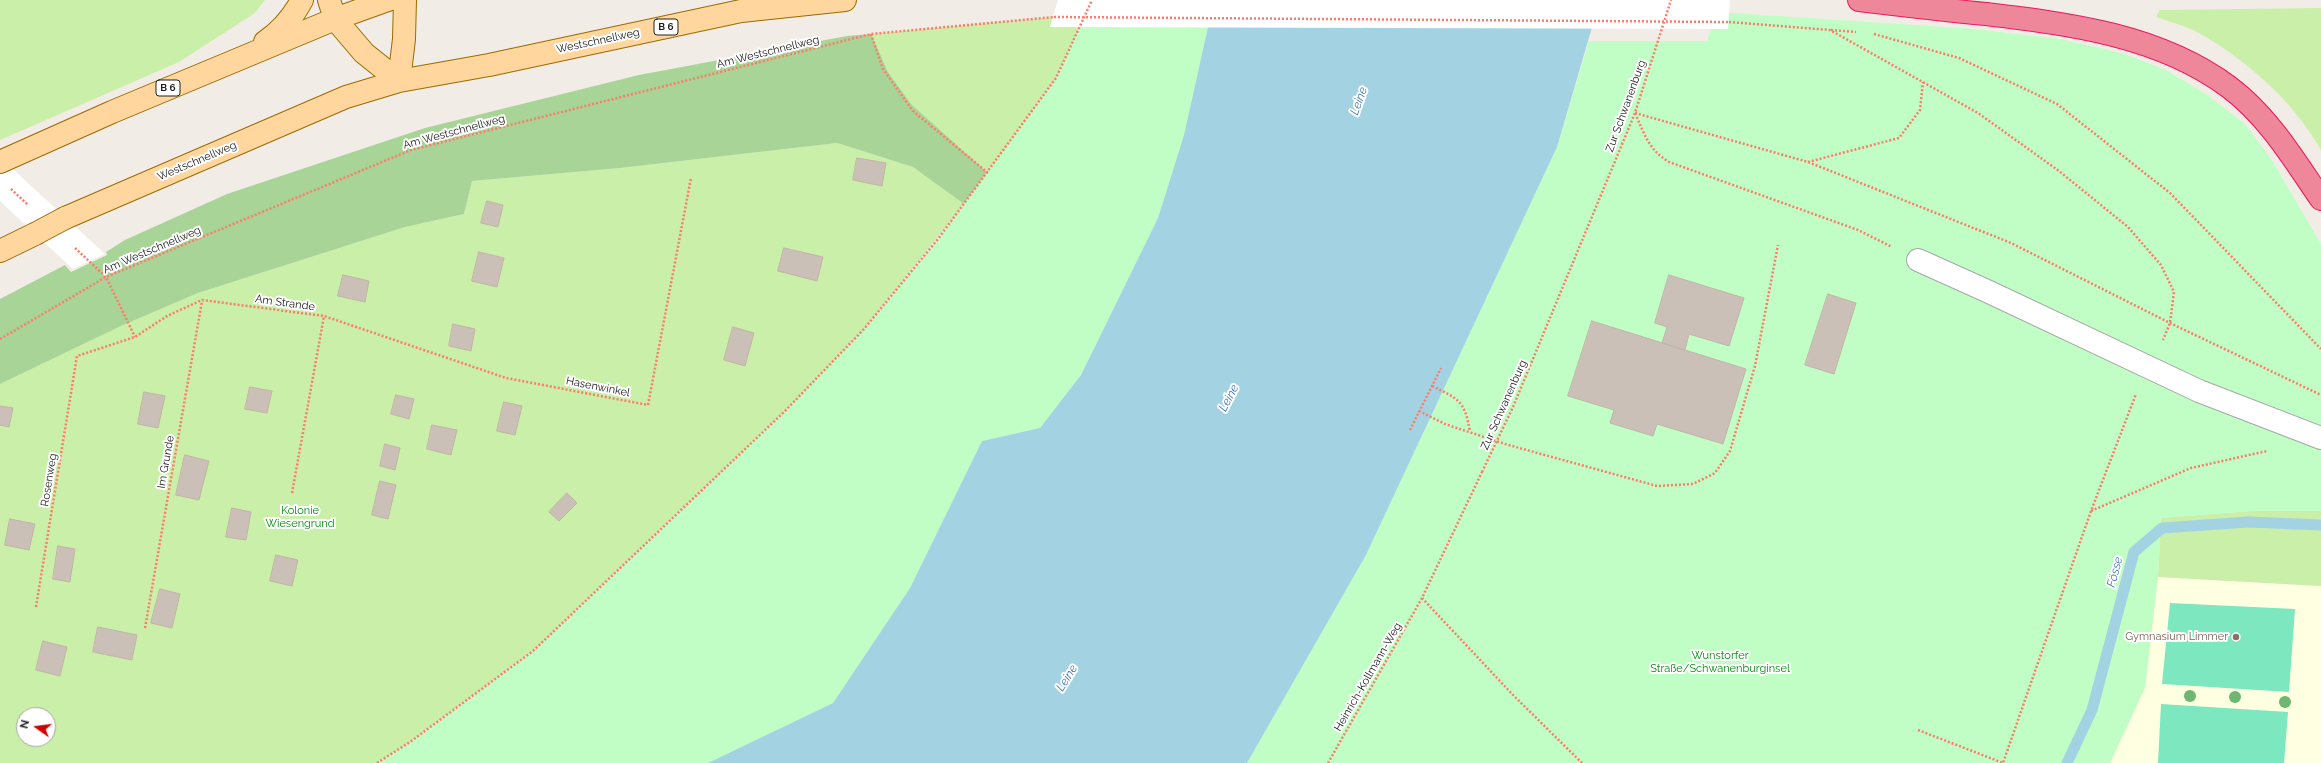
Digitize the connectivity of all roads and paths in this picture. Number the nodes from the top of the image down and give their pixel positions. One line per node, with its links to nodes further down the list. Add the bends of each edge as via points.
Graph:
1 (302, 0): 13 (main road, via 293,16 275,35)
2 (388, 0): 8 (main road, B 6)
3 (405, 0): 14 (main road)
4 (845, 0): 14 (main road, Westschnellweg / B 6, via 741,10 489,65)
5 (1092, 0): 19 (path, via 1056,78)
6 (1671, 0): 16 (path, Zur Schwanenburg)
7 (1859, 0): 21 (highway, via 2065,23 2124,38 2180,57 2230,88 2270,125)
8 (332, 10): 13 (main road, B 6); 14 (main road, via 364,53)
9 (1830, 30): 10 (path, Am Westschnellweg); 12 (path, Am Westschnellweg, bridge, via 1729,22 1054,17); 15 (path)
10 (1864, 32)
11 (1870, 33): 31 (path, via 1960,58 2057,104 2170,193)
12 (870, 34): 19 (path, via 883,69 913,111); 25 (path, Am Westschnellweg, via 411,150)
13 (237, 59): 17 (main road, B 6)
14 (399, 81): 23 (main road, Westschnellweg / B 6, bridge, via 346,98 65,218)
15 (1923, 82): 18 (path, via 1920,110 1899,138); 28 (path, via 1978,113 2059,170 2128,227 2161,265 2174,292)
16 (1635, 112): 18 (path); 24 (path, via 1649,145 1669,162 1858,230); 43 (path, Zur Schwanenburg, bridge, via 1513,407)
17 (2, 161)
18 (1808, 162): 28 (path, via 2011,243)
19 (988, 173): 47 (path, via 864,329 784,412 532,651 410,742)
20 (691, 178): 27 (path, Hasenwinkel, via 648,405 506,378)
21 (2321, 199)
22 (1778, 245): 38 (path, via 1755,366 1730,451 1715,473 1694,484 1657,486)
23 (0, 251)
24 (1918, 260): 33 (lane, via 1987,290)
25 (106, 277): 29 (path); 30 (path, Am Westschnellweg)
26 (202, 300): 27 (path, Am Strande); 29 (path, via 167,316); 45 (path, Im Grunde)
27 (324, 316): 41 (path, Am Strande)
28 (2170, 323): 33 (path); 35 (path)
29 (135, 337): 44 (path, Rosenweg, via 77,356)
30 (0, 340)
31 (2321, 349)
32 (1441, 368): 34 (path)
33 (2151, 369): 39 (lane, via 2199,391); 42 (path, via 2131,402)
34 (1432, 386): 36 (path); 38 (path, via 1457,398 1467,415)
35 (2321, 395)
36 (1419, 411): 37 (path); 38 (path)
37 (1410, 430)
38 (1470, 432)
39 (2321, 438)
40 (2275, 449): 42 (path, via 2191,468)
41 (292, 493)
42 (2091, 511): 46 (path, via 2003,763)
43 (1422, 598): 48 (path, Heinrich-Kollmann-Weg); 49 (path, via 1514,696)
44 (36, 607)
45 (145, 628)
46 (1918, 730)
47 (377, 763)
48 (1328, 763)
49 (1582, 763)

